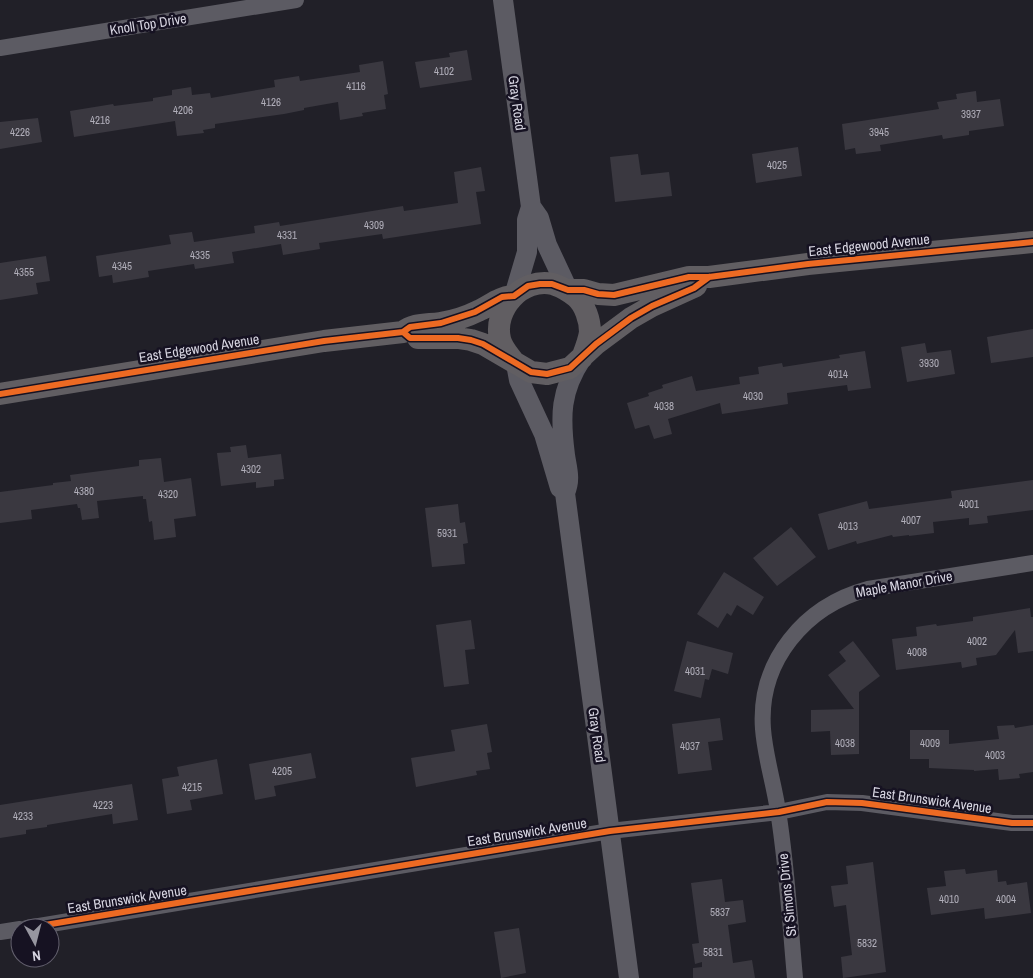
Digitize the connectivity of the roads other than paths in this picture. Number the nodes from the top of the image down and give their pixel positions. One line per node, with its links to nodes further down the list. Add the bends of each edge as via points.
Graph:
1 (296, 0): 3 (street, Knoll Top Drive)
2 (503, 0): 4 (street, Gray Road)
3 (0, 48)
4 (531, 206): 7 (street, Gray Road); 8 (street, Gray Road, via 527,252)
5 (1033, 242): 6 (main road, East Edgewood Avenue)
6 (708, 277): 7 (main road, East Edgewood Avenue, via 688,277 614,295); 10 (main road, East Edgewood Avenue, via 694,288 631,318)
7 (568, 290): 8 (main road, via 552,284 540,284 528,286); 10 (main road, via 580,301 588,316 590,333)
8 (514, 296): 9 (main road, East Edgewood Avenue, via 502,297 459,318 410,327); 11 (main road, via 504,308 499,323 504,350)
9 (403, 332): 11 (main road, East Edgewood Avenue, via 410,338 471,340); 12 (main road, East Edgewood Avenue, via 324,340)
10 (582, 358): 11 (main road, via 570,368 547,374 531,372); 13 (street, Gray Road, via 569,381 562,410 569,483)
11 (516, 364): 13 (street, Gray Road, via 519,380 544,434 558,486)
12 (0, 394)
13 (565, 493): 17 (street, Gray Road)
14 (1033, 563): 15 (street, Maple Manor Drive, via 851,593 819,610 805,622 778,658 768,683 763,710 764,737)
15 (779, 812): 16 (street, East Brunswick Avenue, via 827,802 862,803); 17 (street, East Brunswick Avenue); 20 (street, St Simons Drive)
16 (1033, 823)
17 (610, 831): 18 (street, East Brunswick Avenue); 19 (street, Gray Road)
18 (60, 923)
19 (629, 978)
20 (796, 978)

